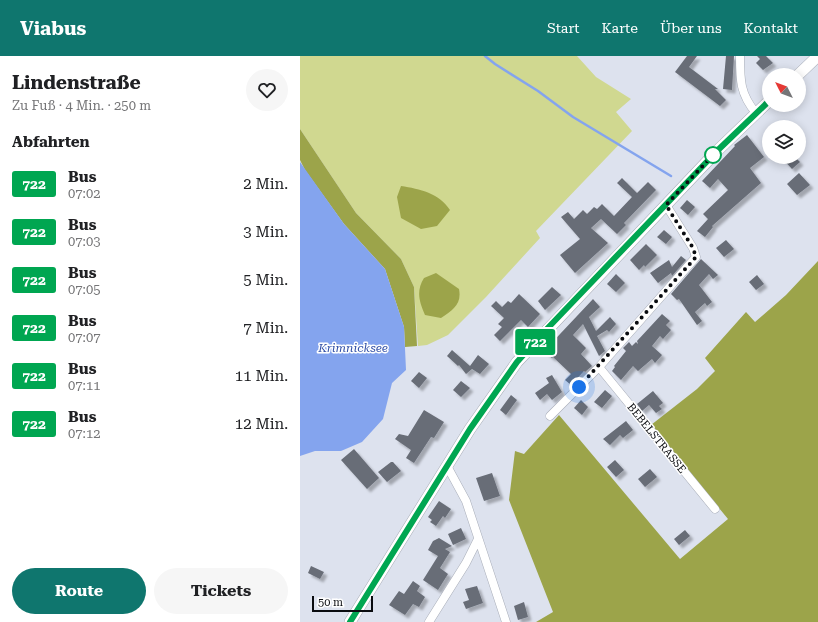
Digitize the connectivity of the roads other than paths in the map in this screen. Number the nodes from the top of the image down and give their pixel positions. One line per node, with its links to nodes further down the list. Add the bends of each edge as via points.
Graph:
1 (740, 56): 5 (street, via 743,94)
2 (818, 56): 3 (main road)
3 (805, 68)
4 (762, 107): 5 (main road)
5 (756, 113): 6 (main road)
6 (666, 205): 7 (street, via 696,257); 9 (main road, via 517,362)
7 (599, 367): 8 (street); 10 (street, BEBELSTRASSE)
8 (550, 416)
9 (447, 466): 11 (street, via 466,501); 12 (main road)
10 (715, 509)
11 (478, 539): 13 (street); 14 (street)
12 (350, 622)
13 (429, 622)
14 (506, 622)

